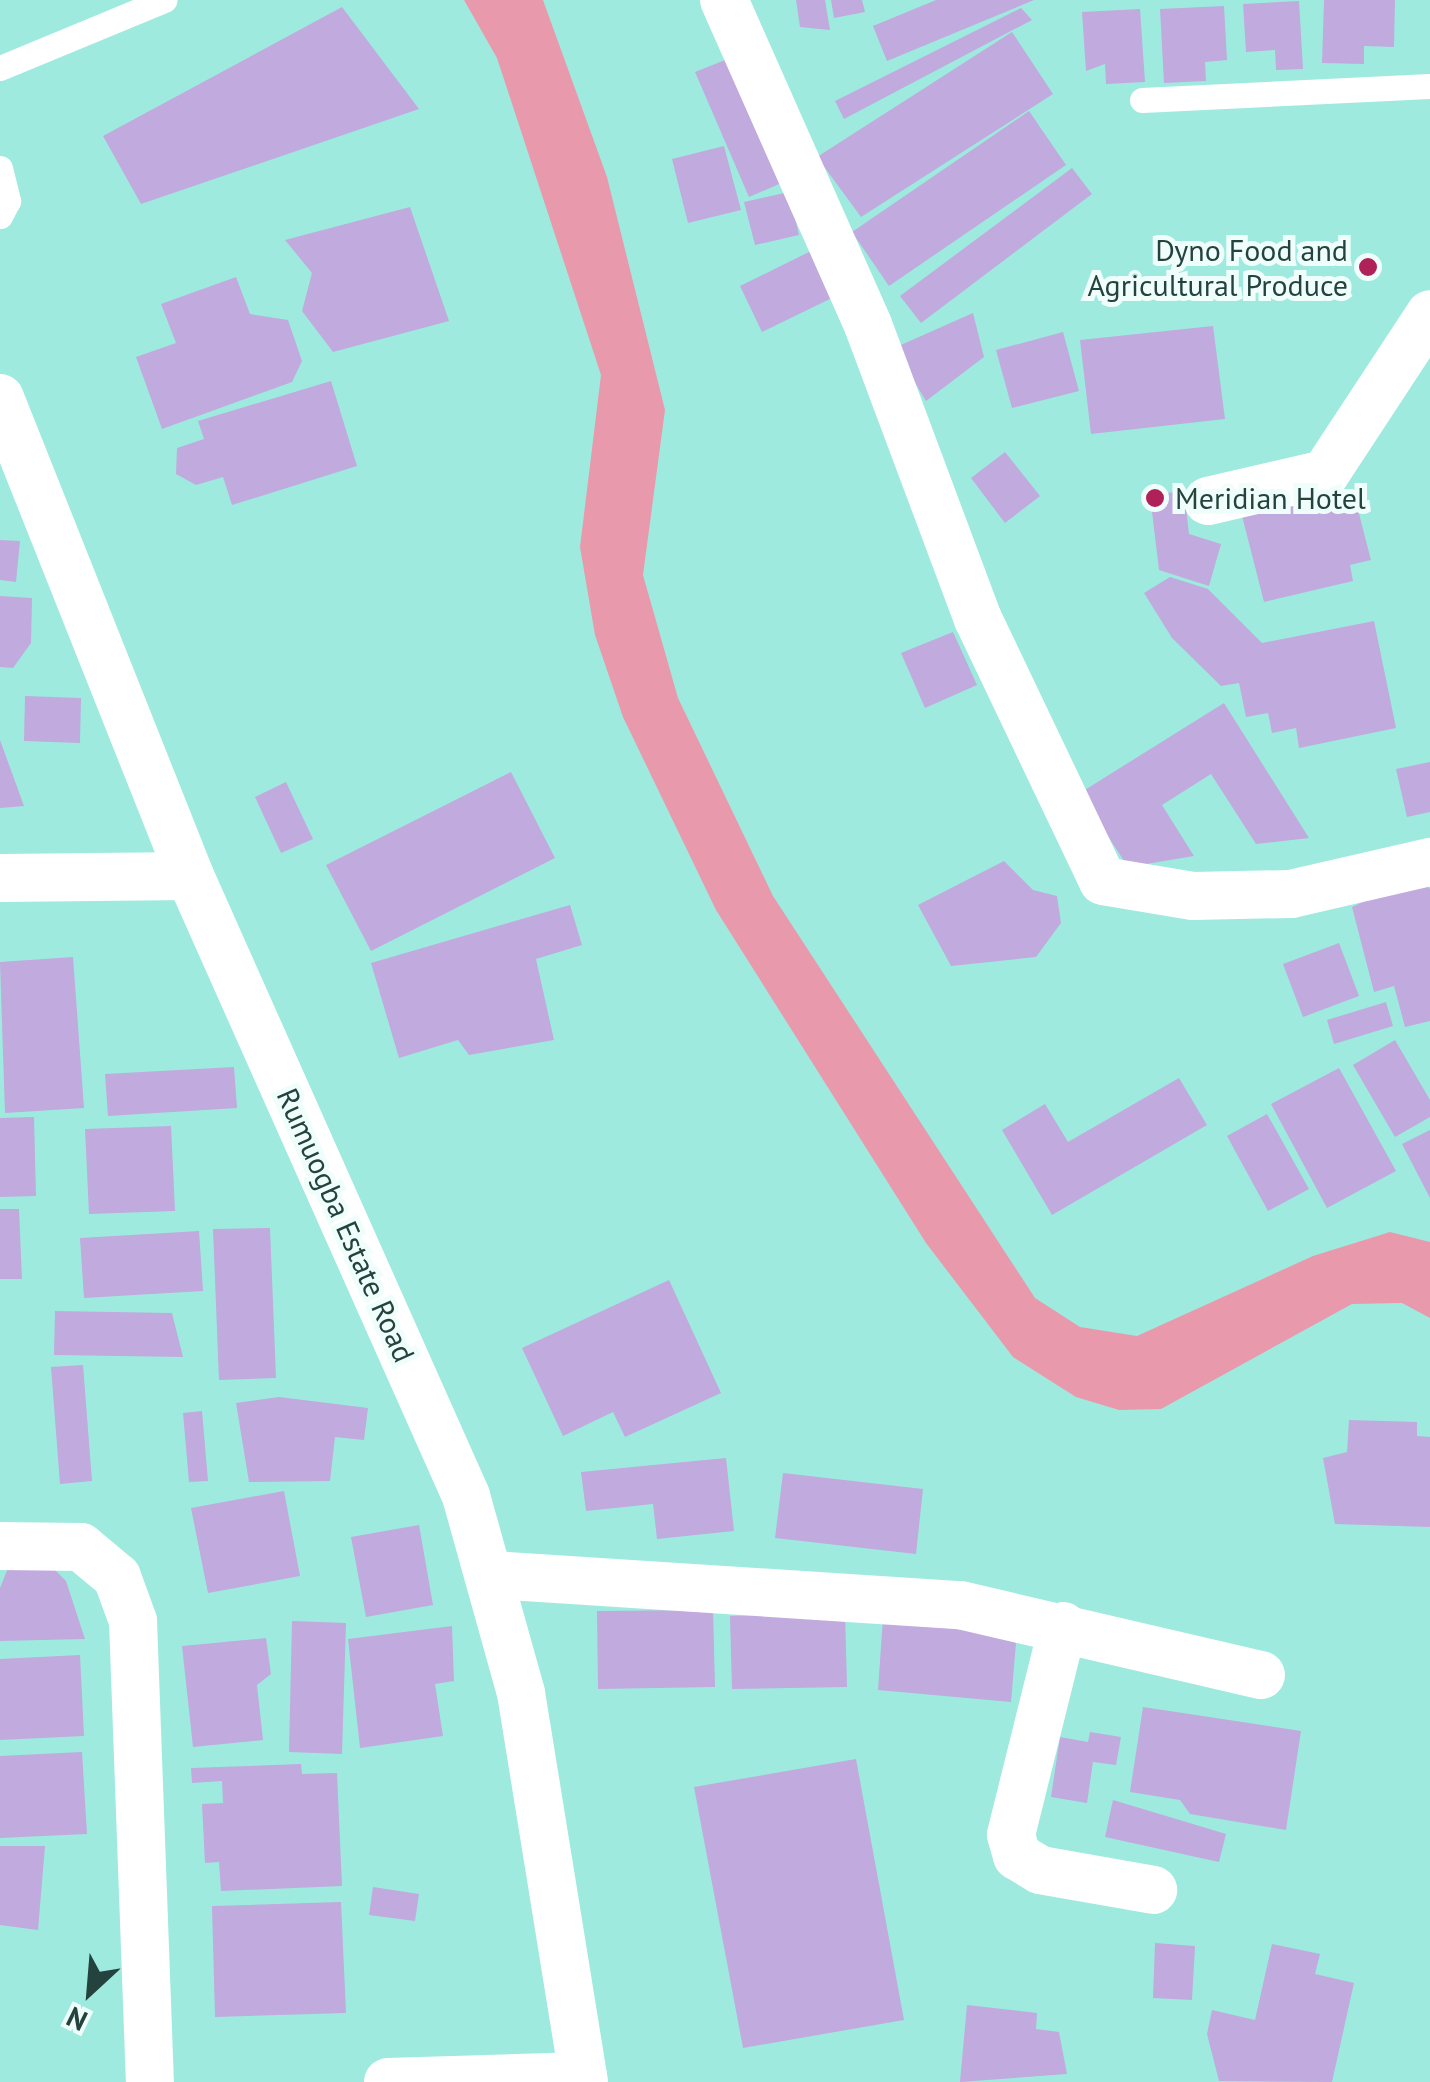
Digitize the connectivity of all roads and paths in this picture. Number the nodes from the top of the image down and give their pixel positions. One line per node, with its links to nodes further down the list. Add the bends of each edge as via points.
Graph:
1 (164, 0): 3 (lane)
2 (724, 0): 11 (street, via 868,325 978,619 1103,880 1193,896 1291,894)
3 (0, 68)
4 (1430, 86): 5 (lane)
5 (1142, 100)
6 (0, 168): 7 (lane, via 8,201)
7 (0, 216)
8 (1430, 314): 10 (street, via 1325,474)
9 (0, 398): 12 (street, Rumuogba Estate Road)
10 (1208, 500)
11 (1430, 862)
12 (190, 876): 13 (street); 15 (street, Rumuogba Estate Road)
13 (0, 878)
14 (0, 1546): 20 (street, via 82,1547 117,1576 133,1621)
15 (493, 1574): 16 (street, via 942,1604); 19 (street, Rumuogba Estate Road)
16 (1063, 1626): 17 (street); 18 (street, via 1011,1835 1017,1856 1040,1870)
17 (1262, 1675)
18 (1153, 1890)
19 (584, 2079): 21 (street)
20 (150, 2082)
21 (388, 2082)

